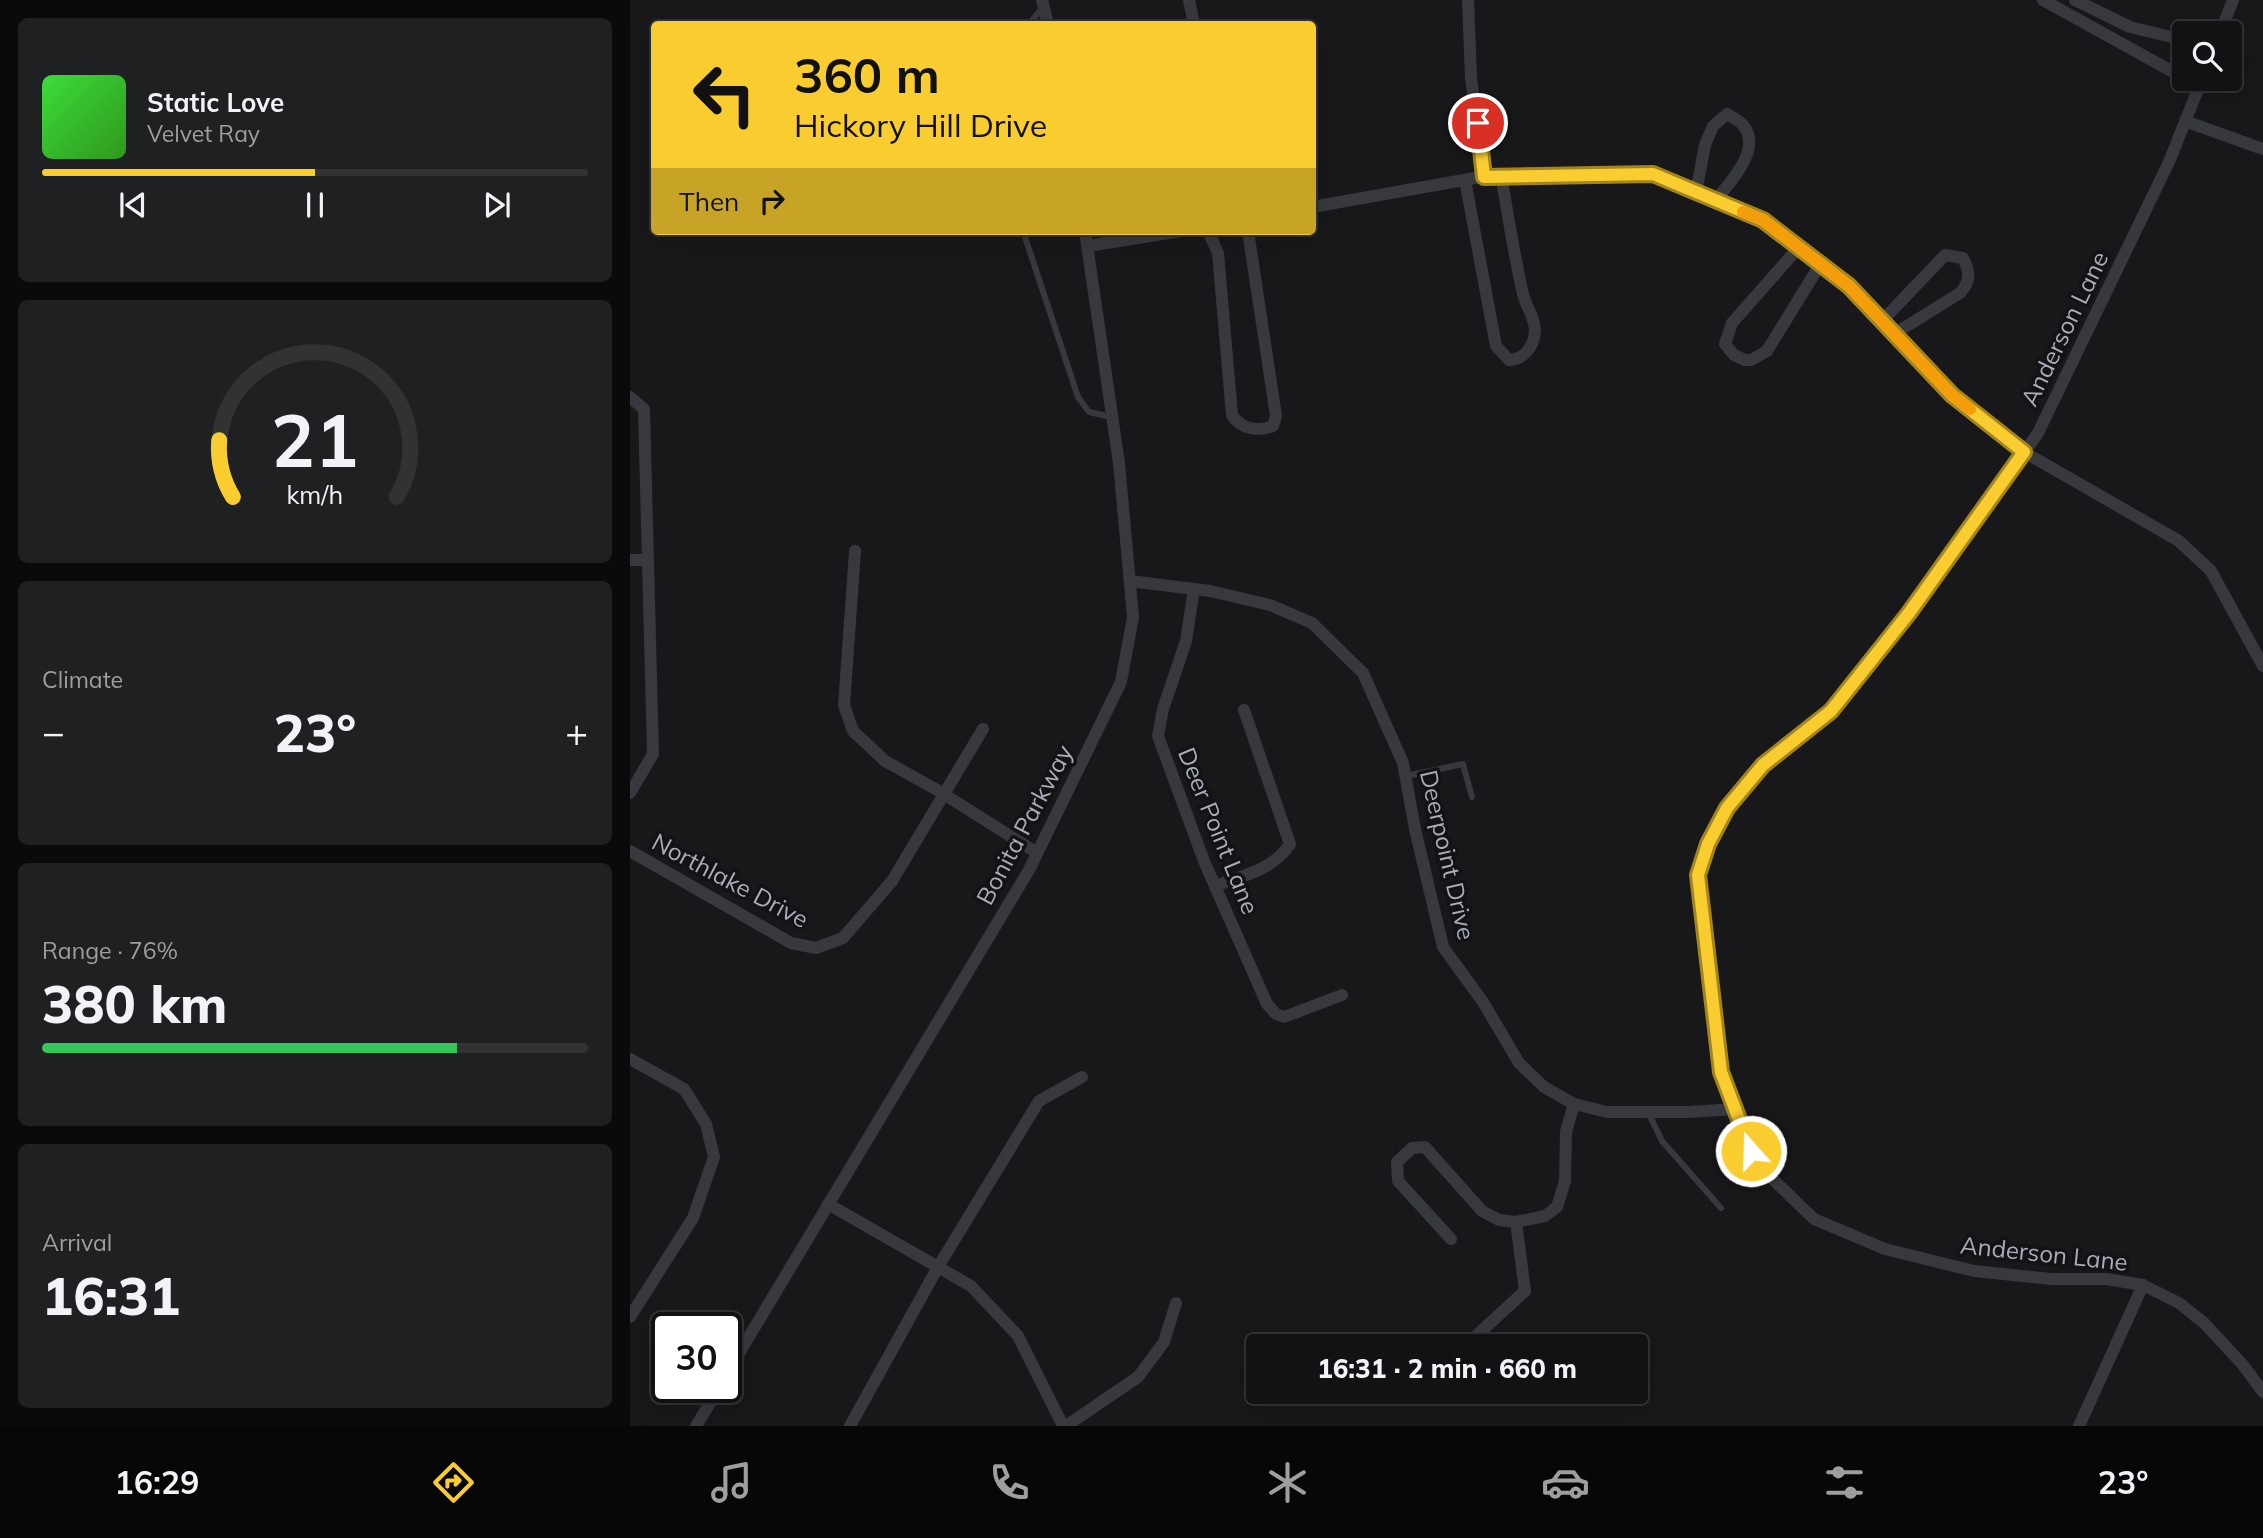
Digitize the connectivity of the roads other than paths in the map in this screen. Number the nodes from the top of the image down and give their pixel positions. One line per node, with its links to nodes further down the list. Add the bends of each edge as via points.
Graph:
1 (1189, 0): 9 (street)
2 (1468, 0): 17 (street, via 1471,78)
3 (2043, 0): 12 (street)
4 (2075, 0): 11 (street, via 2130,27)
5 (2233, 0): 10 (street)
6 (1043, 3): 7 (lane); 8 (street)
7 (1031, 21)
8 (1047, 21)
9 (1193, 21)
10 (2225, 21)
11 (2172, 37)
12 (2172, 71)
13 (2197, 91): 14 (street, Anderson Lane)
14 (2185, 121): 15 (street); 34 (street, Anderson Lane, via 2038,433)
15 (2263, 149)
16 (1501, 175): 17 (street); 18 (street, via 1524,298 1535,328 1534,341 1524,356 1515,360 1509,360 1496,346); 19 (street, via 1653,174)
17 (1484, 177): 18 (street)
18 (1465, 180): 21 (street)
19 (1696, 192): 20 (street); 20 (street, via 1705,145 1713,125 1727,114 1743,124 1750,142 1742,165)
20 (1716, 200): 28 (street, via 1763,220)
21 (1316, 206)
22 (1024, 235): 33 (lane, via 1078,397 1089,412)
23 (1086, 235): 27 (street, Bonita Parkway)
24 (1156, 235): 27 (street)
25 (1210, 235): 26 (street, via 1218,253 1232,415 1238,424 1260,431 1273,426 1276,415)
26 (1249, 235)
27 (1088, 246): 33 (street, Bonita Parkway)
28 (1799, 247): 29 (street); 29 (street, via 1732,323 1725,344 1734,355 1751,360 1767,351)
29 (1821, 264): 30 (street)
30 (1882, 321): 31 (street); 31 (street, via 1945,255 1963,258 1970,272 1960,293)
31 (1895, 334): 34 (street, via 1952,395)
32 (630, 397): 37 (street, via 644,409)
33 (1113, 417): 38 (street, Bonita Parkway)
34 (2024, 452): 40 (street, via 2179,541 2211,570); 54 (street, Anderson Lane, via 1909,613 1831,711 1763,765 1727,808 1708,844 1698,875 1721,1072)
35 (855, 551): 45 (street, via 844,705 853,731 885,761)
36 (630, 560): 37 (street)
37 (648, 560): 44 (street, via 653,754)
38 (1130, 581): 39 (street, Deerpoint Drive); 48 (street, Bonita Parkway, via 1133,617 1121,682)
39 (1194, 589): 43 (street, Deerpoint Drive, via 1270,605 1312,623 1363,673); 49 (street, Deer Point Lane, via 1186,641 1158,736)
40 (2263, 666)
41 (1244, 710): 49 (street, via 1290,844 1270,865)
42 (983, 729): 45 (street, Northlake Drive)
43 (1406, 776): 46 (lane, via 1463,764); 53 (street, Deerpoint Drive, via 1443,947 1519,1063 1545,1087)
44 (630, 793)
45 (944, 794): 47 (street, Northlake Drive, via 892,881 844,938 816,948 791,943); 48 (street)
46 (1472, 797)
47 (630, 851)
48 (1037, 853): 56 (street, Bonita Parkway)
49 (1215, 886): 50 (street, Deer Point Lane, via 1267,1004 1276,1014 1284,1017)
50 (1342, 995)
51 (630, 1059): 63 (street, via 684,1089 706,1124 714,1157 693,1218)
52 (1082, 1077): 60 (street, via 1039,1101)
53 (1574, 1104): 55 (street, Deerpoint Drive, via 1606,1112); 58 (street, via 1566,1132 1565,1181 1558,1207 1545,1216)
54 (1736, 1109): 55 (street, Deerpoint Drive); 61 (street, Anderson Lane, via 1757,1164 1823,1223 1885,1249 1974,1271)
55 (1648, 1112): 57 (lane, via 1662,1141)
56 (828, 1204): 60 (street); 65 (street, Bonita Parkway)
57 (1721, 1208)
58 (1516, 1222): 59 (street, via 1482,1211 1424,1147 1412,1148 1397,1162 1398,1181); 64 (street, via 1525,1291)
59 (1451, 1239)
60 (938, 1267): 69 (street); 70 (street, via 971,1286 1018,1336)
61 (2143, 1285): 66 (street, Anderson Lane, via 2179,1303 2204,1323); 71 (street)
62 (1176, 1303): 70 (street, via 1164,1342 1138,1377)
63 (630, 1317)
64 (1478, 1334)
65 (742, 1348)
66 (2263, 1392)
67 (710, 1403): 68 (street)
68 (696, 1426)
69 (849, 1426)
70 (1064, 1426)
71 (2079, 1426)

